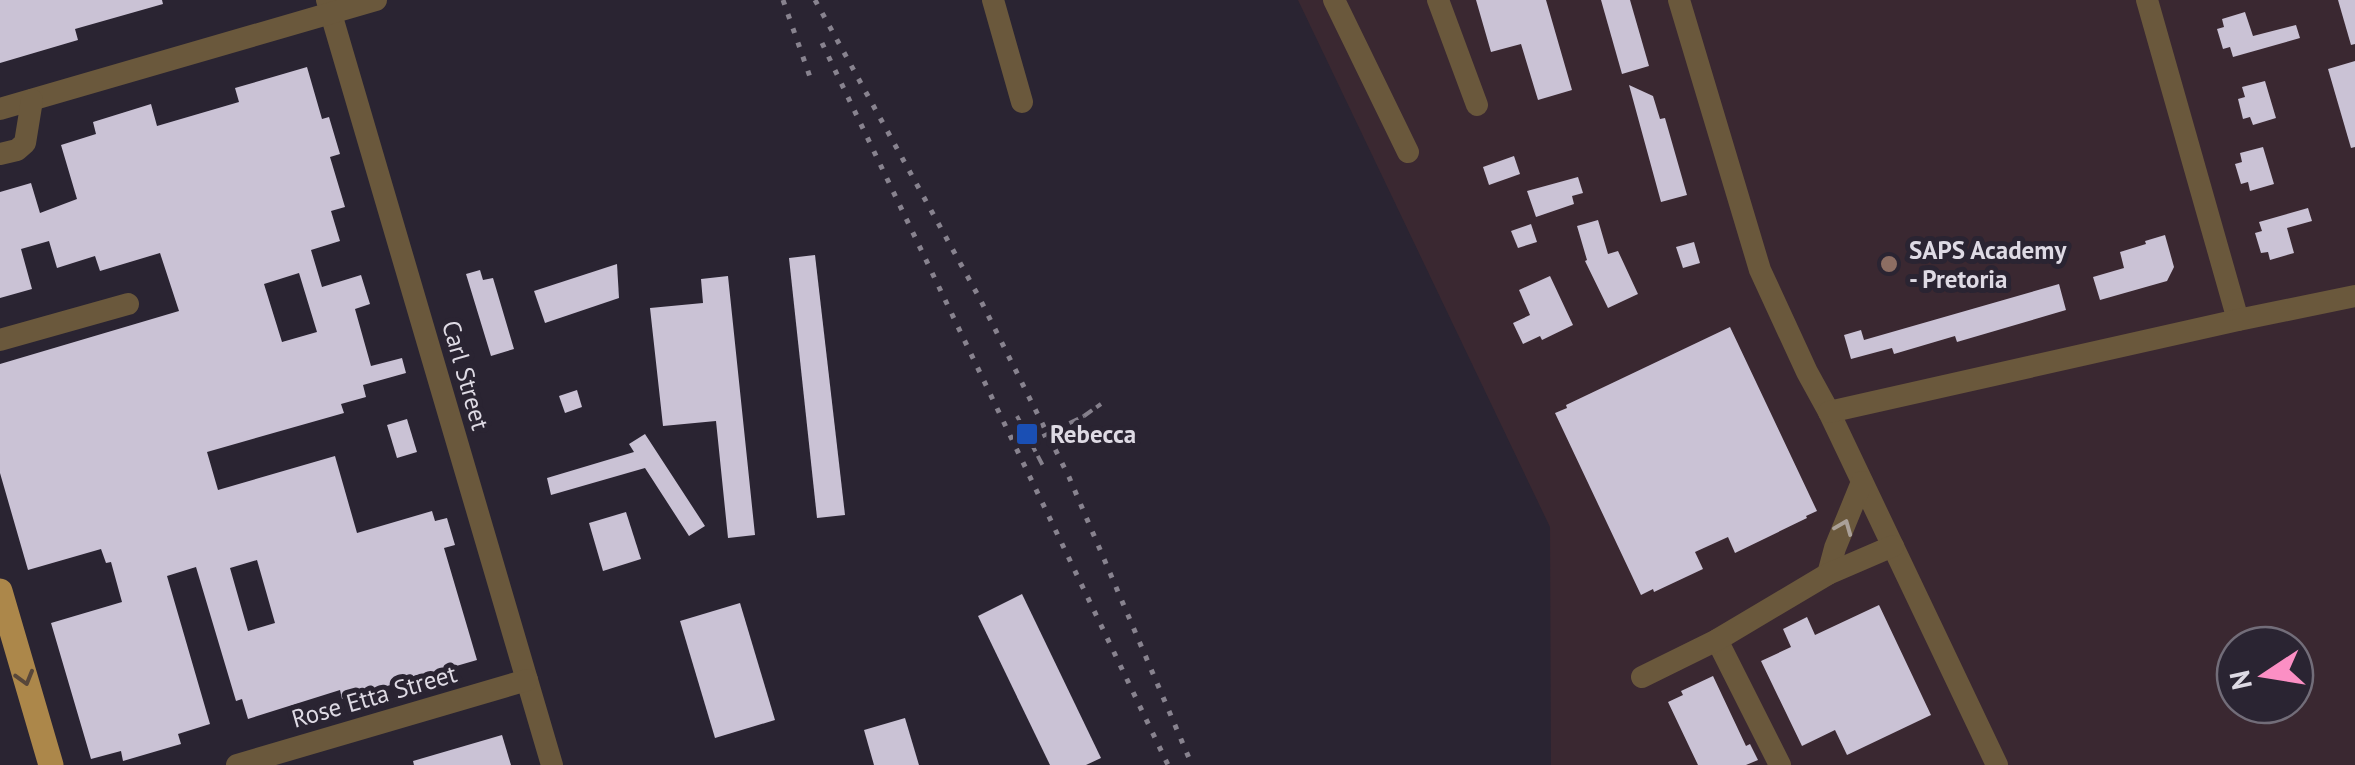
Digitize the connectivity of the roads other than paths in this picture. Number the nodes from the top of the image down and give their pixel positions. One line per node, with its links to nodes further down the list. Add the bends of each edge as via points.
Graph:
1 (376, 0): 7 (street)
2 (993, 0): 9 (street)
3 (1334, 0): 12 (street)
4 (1438, 0): 10 (street)
5 (1679, 0): 18 (street, via 1760,270)
6 (2147, 0): 16 (street)
7 (329, 7): 8 (street); 25 (street, Carl Street)
8 (32, 100): 11 (street); 13 (street, via 25,143)
9 (1022, 102)
10 (1478, 105)
11 (0, 109)
12 (1408, 152)
13 (0, 154)
14 (2355, 296): 16 (street)
15 (128, 304): 17 (street)
16 (2238, 320): 18 (street)
17 (0, 340)
18 (1829, 412): 19 (street)
19 (1862, 482): 20 (street); 21 (street, one-way to 19)
20 (1893, 546): 21 (street); 30 (street)
21 (1828, 574): 23 (street)
22 (0, 591): 26 (main road, one-way to 26)
23 (1718, 640): 24 (street); 29 (street)
24 (1642, 677)
25 (527, 680): 27 (street, Rose Etta Street); 28 (street, Carl Street)
26 (51, 765)
27 (237, 765)
28 (552, 765)
29 (1780, 765)
30 (1997, 765)

